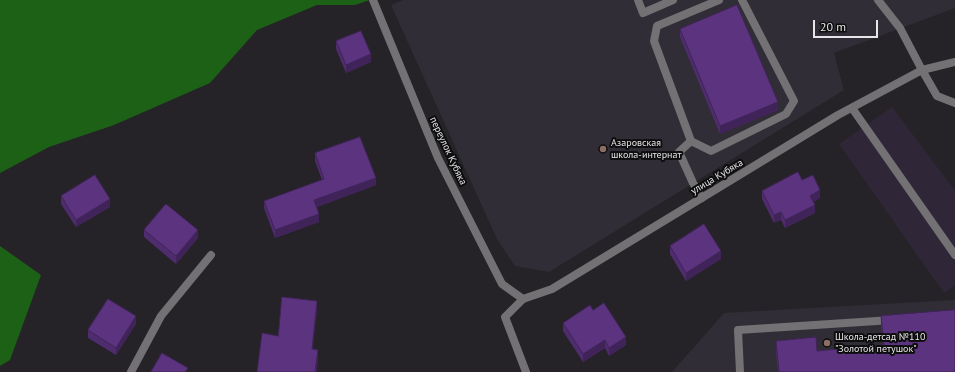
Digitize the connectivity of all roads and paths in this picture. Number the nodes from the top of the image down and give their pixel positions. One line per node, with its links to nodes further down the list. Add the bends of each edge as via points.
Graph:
1 (373, 0): 15 (street, переулок Кубяка, via 438,158 502,284)
2 (638, 0): 3 (street, via 643,13)
3 (673, 0)
4 (719, 0): 11 (street, via 657,26 654,41)
5 (742, 0): 11 (street, via 794,101 786,114 711,151)
6 (878, 0): 8 (street, via 900,28)
7 (955, 62): 8 (street, улица Кубяка)
8 (922, 70): 9 (street, via 937,96); 10 (street, улица Кубяка)
9 (955, 103)
10 (852, 108): 12 (street, улица Кубяка); 14 (street)
11 (691, 141): 12 (street, via 679,152)
12 (702, 198): 15 (street, улица Кубяка, via 552,289)
13 (211, 255): 17 (street, via 161,316)
14 (955, 255)
15 (523, 299): 18 (street, via 505,317)
16 (901, 319): 19 (street, via 738,330)
17 (131, 372)
18 (526, 372)
19 (740, 372)

